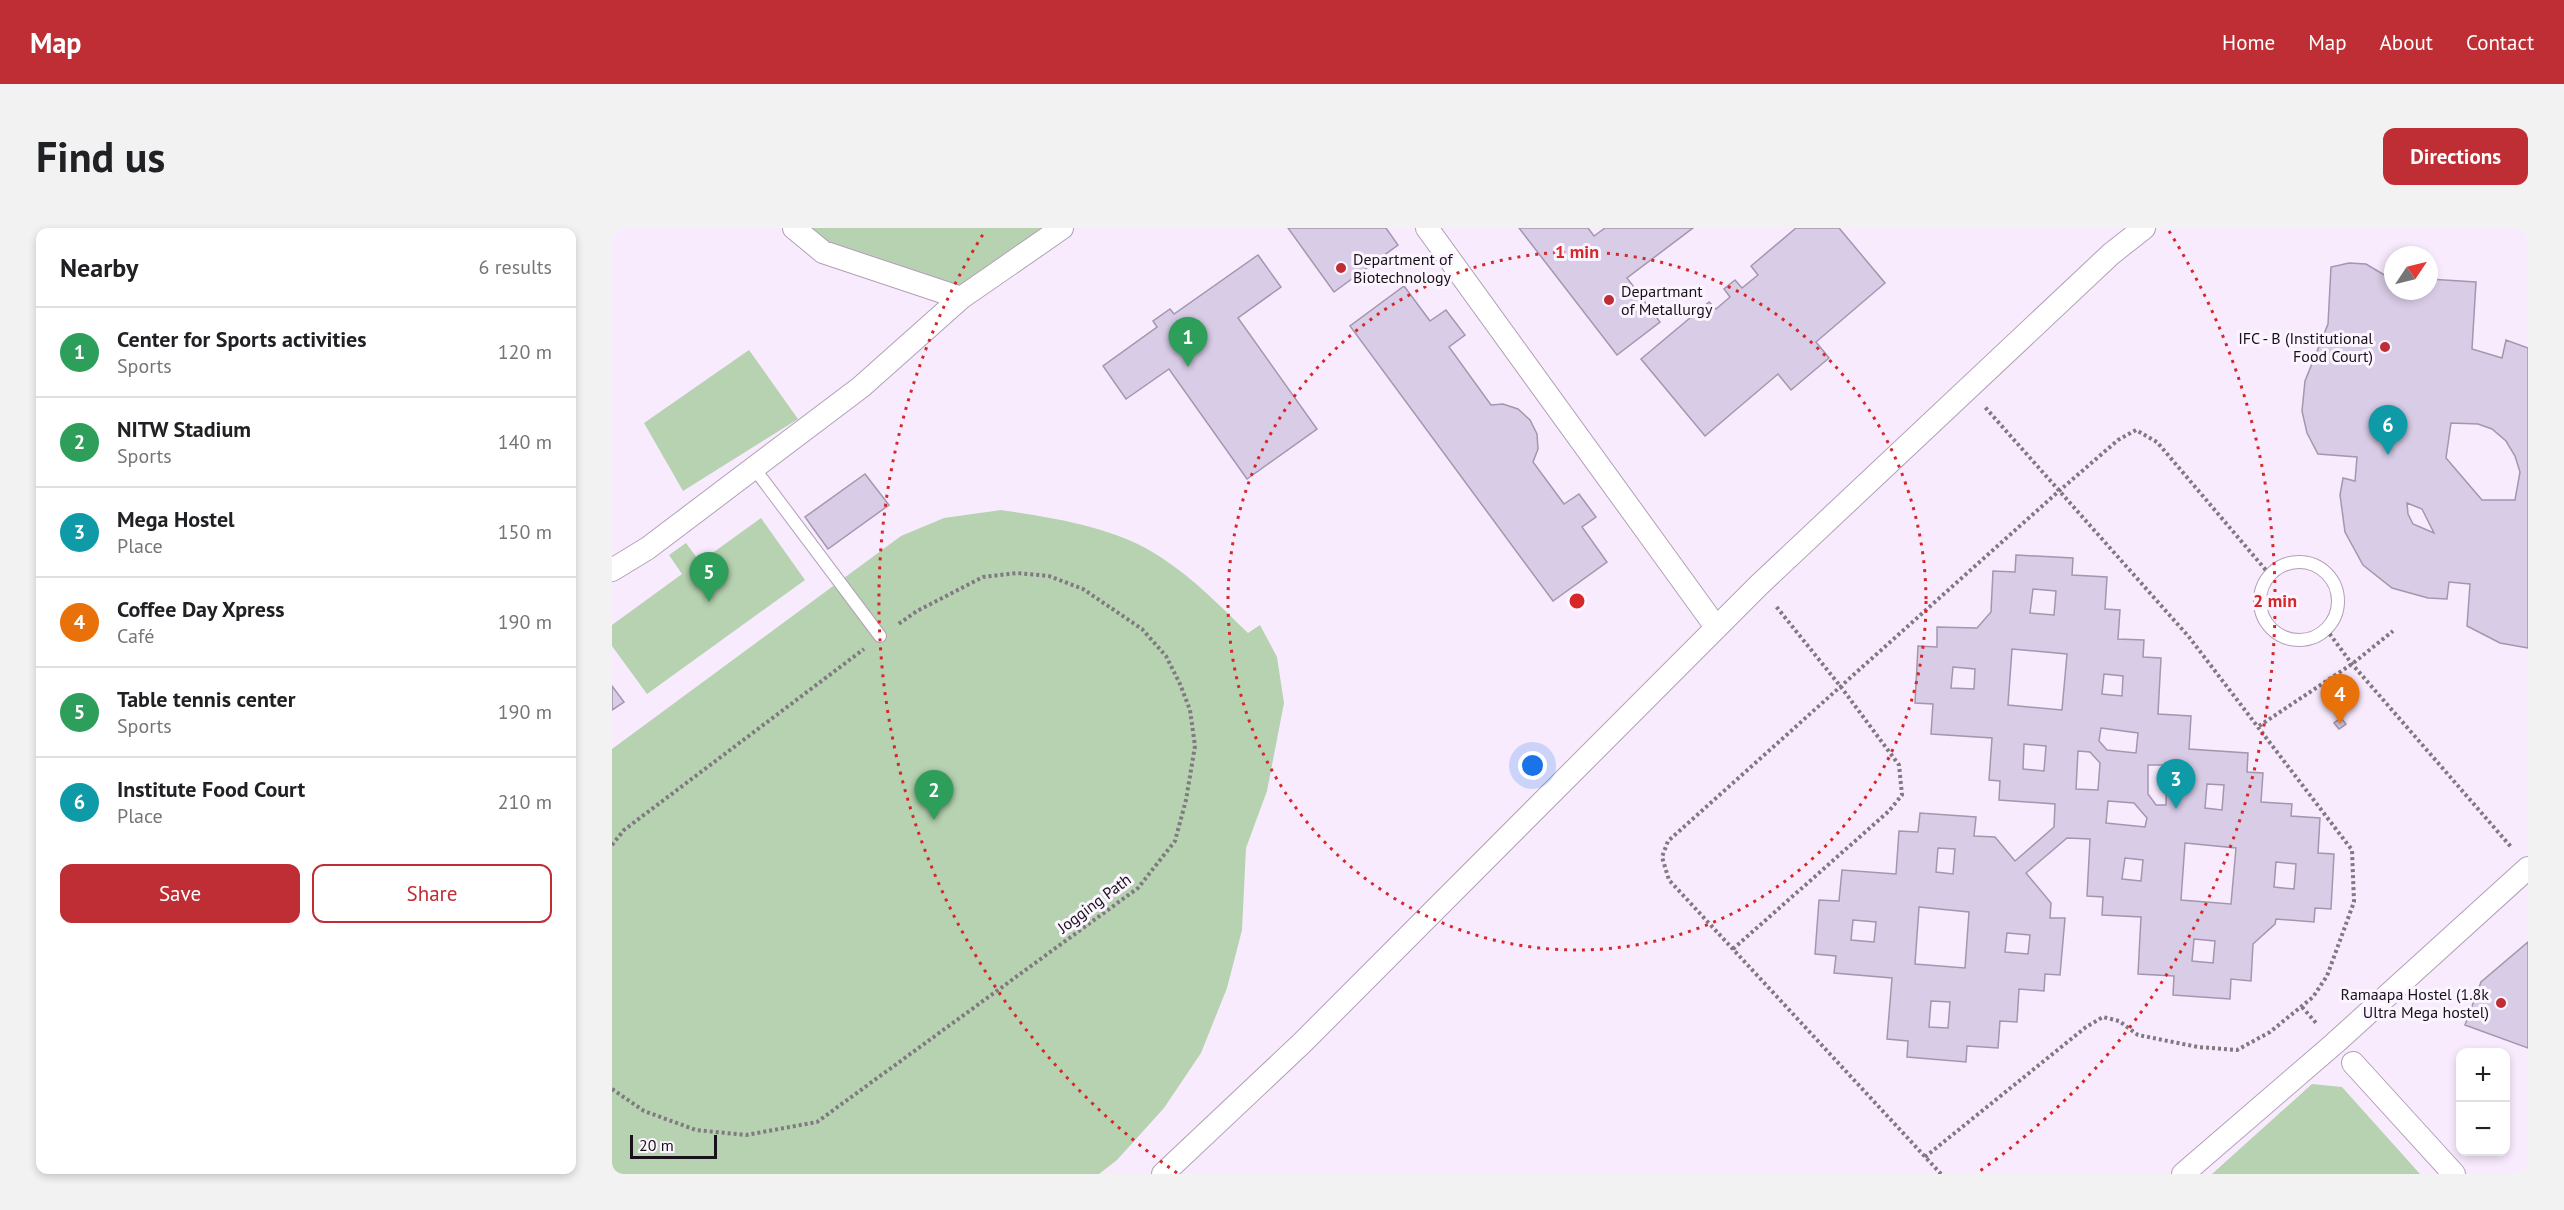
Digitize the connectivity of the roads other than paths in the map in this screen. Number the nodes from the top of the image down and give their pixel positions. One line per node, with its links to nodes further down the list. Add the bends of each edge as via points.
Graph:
1 (794, 228): 5 (street, via 823,252)
2 (1062, 228): 5 (street)
3 (1427, 228): 9 (street)
4 (2144, 228): 9 (street, via 1968,387)
5 (961, 298): 6 (street, via 861,387)
6 (754, 468): 7 (street, via 648,548); 10 (lane)
7 (612, 570)
8 (2270, 575): 8 (lane, via 2260,602 2263,615 2279,634 2305,640 2317,636 2335,618 2337,592 2323,570 2300,562 2284,565)
9 (1716, 627): 13 (street, via 1310,1034)
10 (880, 636)
11 (2528, 868): 14 (street)
12 (2353, 1063): 15 (street)
13 (1163, 1174)
14 (2183, 1174)
15 (2454, 1174)

